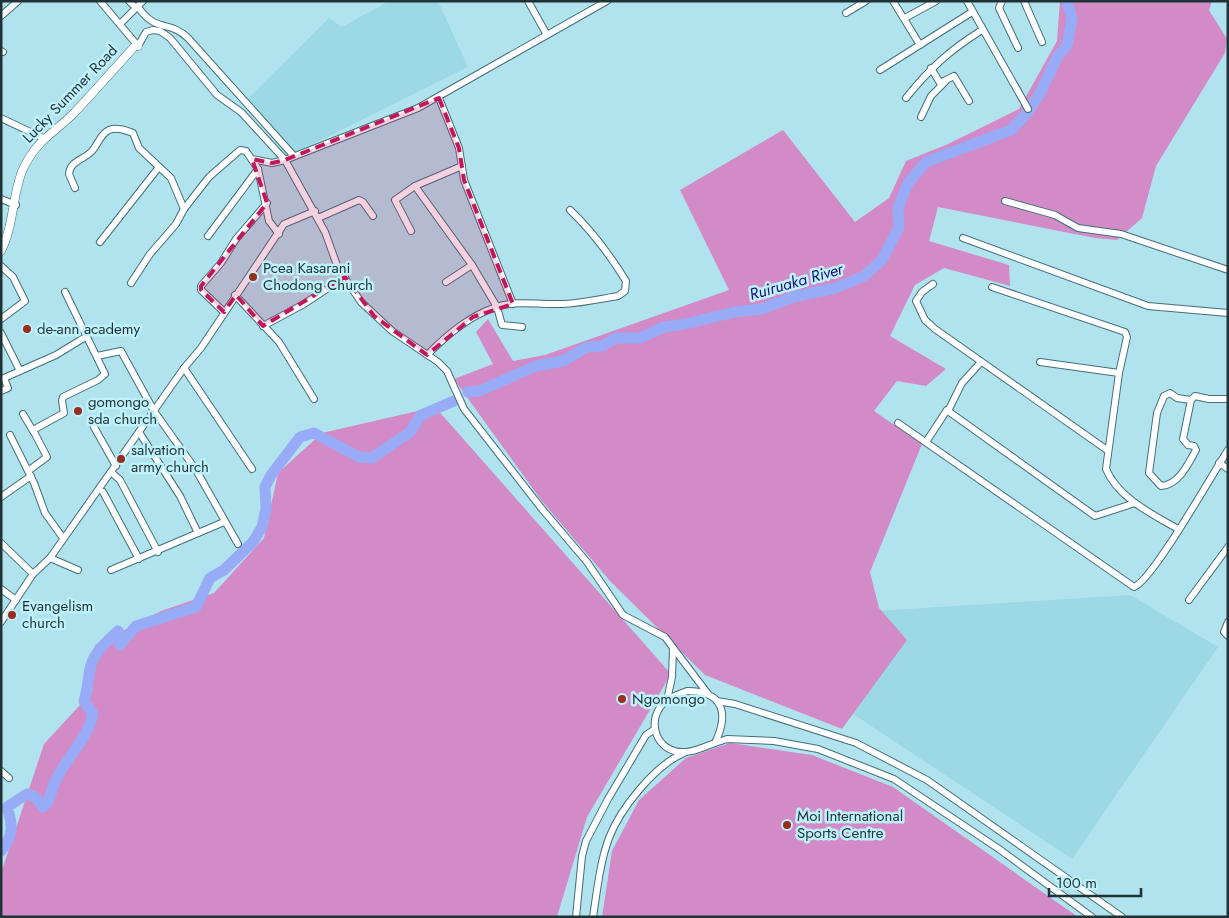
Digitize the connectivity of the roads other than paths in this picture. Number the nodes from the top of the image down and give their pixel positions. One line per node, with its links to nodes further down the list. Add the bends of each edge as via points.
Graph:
1 (18, 1): 15 (street)
2 (100, 1): 17 (street)
3 (128, 1): 12 (street)
4 (528, 1): 19 (street)
5 (607, 1): 19 (street)
6 (866, 1): 14 (street)
7 (893, 1): 16 (street)
8 (936, 1): 16 (street)
9 (967, 1): 13 (street)
10 (1002, 1): 23 (street, via 999,8)
11 (1024, 1): 20 (street)
12 (139, 5): 17 (street); 34 (street, via 151,22 176,28 188,38)
13 (972, 12): 18 (street); 21 (street)
14 (846, 13)
15 (1, 16)
16 (905, 18): 21 (street)
17 (120, 24): 22 (street)
18 (982, 30): 24 (street, via 953,48); 30 (street)
19 (547, 35): 27 (street)
20 (1042, 42)
21 (920, 45): 25 (street)
22 (138, 46): 33 (street, Lucky Summer Road, via 71,116); 36 (street, via 146,32 152,30 166,34 217,95 241,112)
23 (1018, 48)
24 (931, 68): 26 (street, via 940,83); 28 (street)
25 (880, 70)
26 (954, 76): 29 (street); 31 (street, via 937,88)
27 (439, 98): 36 (street); 38 (street, via 453,129)
28 (906, 98)
29 (969, 101)
30 (1028, 109)
31 (920, 117)
32 (1, 118): 33 (street)
33 (43, 138): 45 (street, Lucky Summer Road, via 23,169)
34 (293, 154)
35 (252, 159): 36 (street, via 272,163); 39 (street); 46 (street, via 246,151 240,150 209,177)
36 (286, 160): 48 (street)
37 (159, 166): 41 (street, via 139,148 133,133 114,129 103,134 93,151 71,167 69,174); 46 (street, via 171,178); 55 (street)
38 (462, 166): 40 (street); 67 (street, via 470,195)
39 (258, 170): 44 (street); 53 (street)
40 (416, 186): 51 (street, via 395,200); 57 (street)
41 (75, 188)
42 (1, 199): 45 (street)
43 (1005, 201): 59 (street, via 1055,215 1078,228 1121,234)
44 (266, 203): 52 (street, via 269,221); 69 (street, via 202,286 201,290)
45 (16, 204): 56 (street, Lucky Summer Road)
46 (184, 209): 62 (street)
47 (570, 210): 67 (street, via 608,252 626,281 625,291 618,296 568,304)
48 (315, 211): 50 (street); 52 (street, via 284,224)
49 (373, 216): 50 (street, via 359,200)
50 (318, 218): 60 (street, via 338,268)
51 (411, 231)
52 (279, 234): 66 (street)
53 (208, 236)
54 (962, 238): 70 (street, via 1148,306)
55 (100, 242)
56 (1, 251)
57 (472, 265): 61 (street); 68 (street)
58 (1, 266): 71 (street, via 13,277 25,301)
59 (1228, 270)
60 (345, 277): 72 (street); 76 (street, via 374,316)
61 (446, 282)
62 (132, 283)
63 (933, 284): 78 (street, via 922,292 916,302 922,314 934,329)
64 (992, 287): 82 (street, via 1125,332 1127,337)
65 (65, 292): 75 (street)
66 (235, 295): 69 (street); 72 (street)
67 (513, 304): 68 (street)
68 (497, 307): 73 (street, via 502,325); 76 (street, via 473,317)
69 (224, 312): 80 (street)
70 (1228, 313)
71 (1, 319)
72 (263, 326): 84 (street, via 279,342)
73 (522, 327)
74 (1, 333): 81 (street)
75 (87, 336): 77 (street); 81 (street)
76 (427, 355): 125 (street, via 447,371 464,409 587,562 623,615 660,634)
77 (97, 356): 88 (street, via 121,351); 92 (street, via 105,372 103,377 64,397 64,413)
78 (981, 362): 87 (street, via 962,383); 96 (street)
79 (1040, 362): 82 (street)
80 (184, 368): 88 (street); 100 (street)
81 (20, 370): 83 (street, via 4,378 8,388)
82 (1119, 373): 96 (street)
83 (1, 391)
84 (314, 399)
85 (1228, 399): 86 (street, via 1195,396)
86 (1191, 400): 86 (street, via 1177,398 1170,393 1164,396 1159,406 1149,473 1161,486 1177,479 1196,450 1183,439)
87 (948, 410): 95 (street); 105 (street, via 1095,516)
88 (154, 411): 93 (street); 106 (street, via 196,470)
89 (23, 414): 92 (street)
90 (898, 423): 95 (street)
91 (94, 427): 99 (street)
92 (33, 431): 102 (street, via 47,457)
93 (139, 432): 99 (street); 108 (street, via 180,496)
94 (10, 435): 102 (street)
95 (926, 442): 107 (street, via 1134,587 1158,562)
96 (1108, 450): 105 (street, via 1106,466 1109,475)
97 (1228, 450): 98 (street)
98 (1219, 463): 101 (street); 107 (street)
99 (113, 469): 109 (street); 113 (street)
100 (252, 469)
101 (1228, 469)
102 (29, 473): 104 (street); 109 (street, via 45,513)
103 (103, 492): 115 (street)
104 (1, 498)
105 (1135, 503): 107 (street)
106 (224, 522): 111 (street); 113 (street)
107 (1178, 529)
108 (198, 533)
109 (63, 538): 114 (street)
110 (1, 543): 118 (street)
111 (238, 544)
112 (1228, 547): 121 (street)
113 (158, 552): 115 (street)
114 (50, 558): 116 (street); 118 (street)
115 (139, 559): 117 (street)
116 (78, 570)
117 (111, 570)
118 (33, 574): 120 (street)
119 (1, 590): 120 (street)
120 (16, 600): 122 (street)
121 (1189, 600)
122 (1, 622)
123 (1228, 622): 124 (street, via 1224,632)
124 (1228, 636)
125 (673, 647): 126 (street); 127 (street)
126 (708, 694): 127 (street, via 687,691); 128 (street)
127 (667, 700): 129 (street, via 657,712)
128 (717, 701): 130 (street, via 723,715); 137 (street, via 856,743 927,780)
129 (655, 729): 131 (street, via 665,746); 134 (street, via 646,736 589,834 582,856)
130 (715, 743): 131 (street); 136 (street, via 727,740 774,741 818,749 894,779 999,849)
131 (685, 752): 135 (street, via 670,759 637,792 609,837)
132 (1, 771): 133 (street)
133 (9, 778)
134 (576, 917)
135 (593, 917)
136 (1092, 917)
137 (1122, 917)

